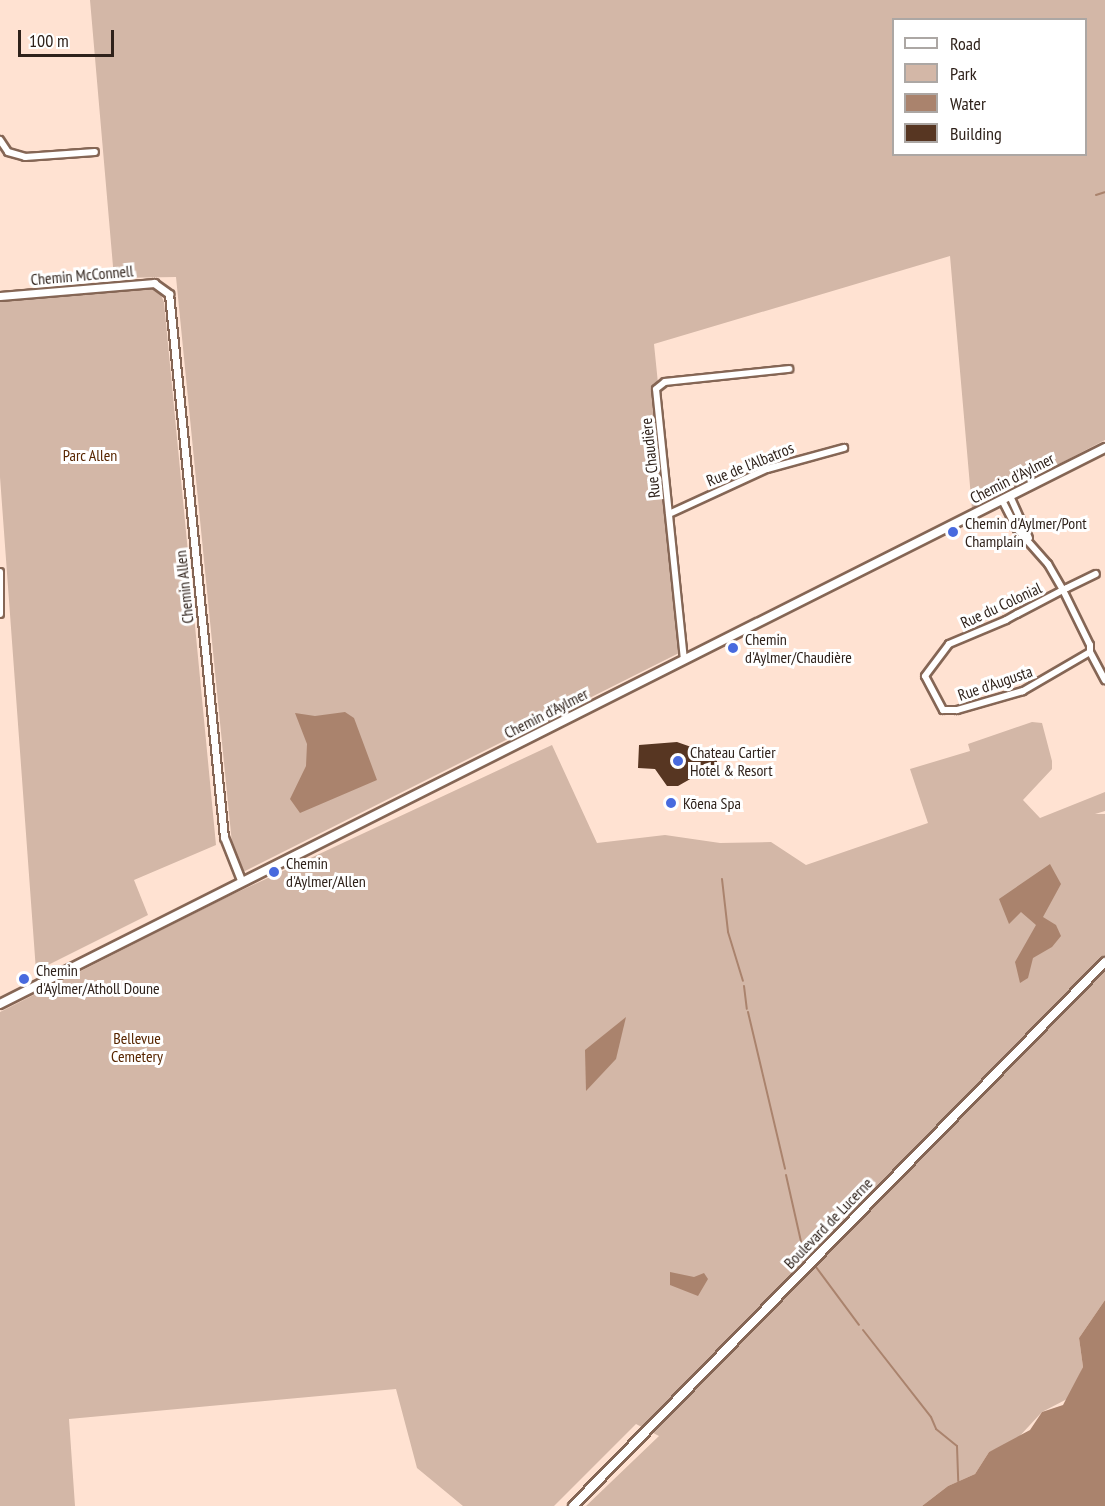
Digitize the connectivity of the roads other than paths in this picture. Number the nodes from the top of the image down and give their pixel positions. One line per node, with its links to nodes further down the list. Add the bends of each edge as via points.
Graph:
1 (0, 140): 2 (street, via 8,152 25,157)
2 (95, 152)
3 (166, 288): 4 (street, Chemin McConnell, via 154,283); 18 (street, Chemin Allen, via 173,317 224,837)
4 (0, 296)
5 (789, 369): 9 (street, Rue Chaudière, via 660,384 656,389)
6 (844, 448): 9 (street, Rue de l'Albatros, via 767,469)
7 (1105, 448): 8 (main road, Chemin d'Aylmer)
8 (1006, 498): 12 (street, via 1017,529 1029,538); 15 (main road, Chemin d'Aylmer)
9 (669, 514): 15 (street, Rue Chaudière)
10 (0, 572): 13 (street)
11 (1096, 574): 12 (street, Rue du Colonial)
12 (1063, 590): 14 (street); 16 (street, Rue du Colonial, via 953,642)
13 (0, 614)
14 (1090, 652): 16 (street, Rue d'Augusta, via 1023,691 951,711 939,706); 17 (street)
15 (684, 660): 18 (main road, Chemin d'Aylmer)
16 (926, 671)
17 (1105, 680)
18 (241, 880): 20 (main road, Chemin d'Aylmer)
19 (1105, 962): 21 (main road, Boulevard de Lucerne)
20 (0, 1004)
21 (573, 1506)

